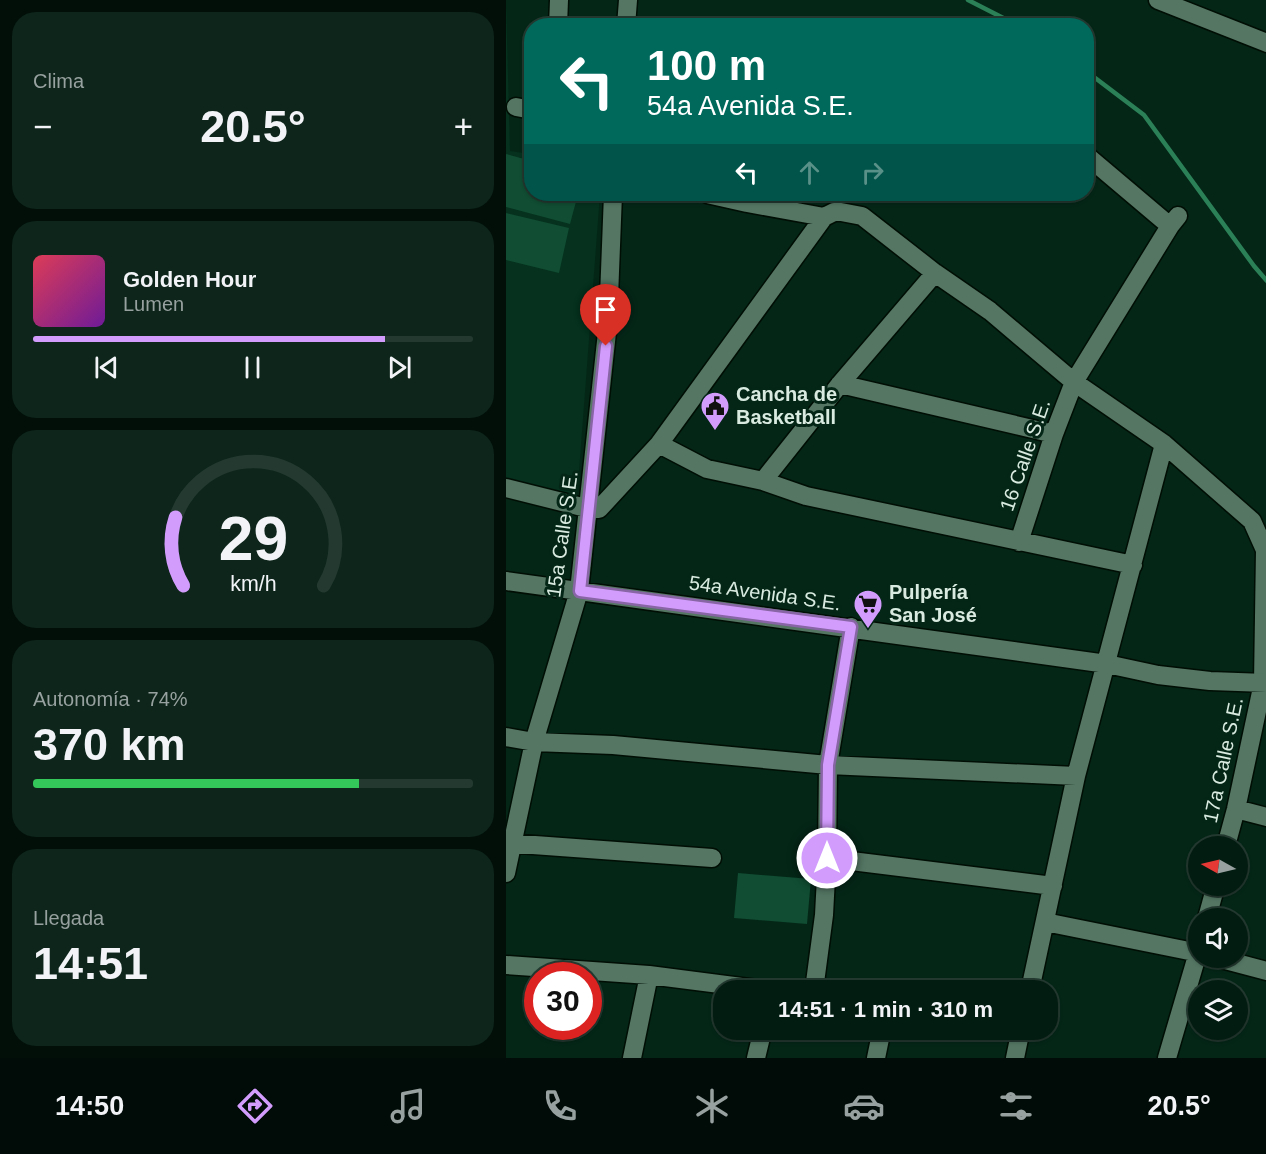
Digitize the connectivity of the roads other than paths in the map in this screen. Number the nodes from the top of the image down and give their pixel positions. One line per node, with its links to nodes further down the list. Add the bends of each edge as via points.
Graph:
1 (559, 0): 4 (street)
2 (628, 0): 5 (street)
3 (1158, 0): 6 (street)
4 (558, 18)
5 (627, 18)
6 (1266, 43)
7 (1094, 161): 12 (street, 16 Calle S.E., via 1174,221)
8 (613, 201): 19 (street, 15a Calle S.E., via 608,323)
9 (738, 201): 10 (street)
10 (824, 217): 11 (street, via 834,212 862,216); 15 (street)
11 (935, 273): 12 (street, via 990,311); 13 (street)
12 (1074, 382): 14 (street, 16 Calle S.E.); 16 (street)
13 (840, 384): 14 (street); 17 (street)
14 (1054, 434): 20 (street, 16 Calle S.E.)
15 (659, 444): 17 (street, via 707,469); 19 (street, via 599,509)
16 (1164, 444): 21 (street, via 1252,521); 22 (street)
17 (763, 481): 20 (street, via 806,496)
18 (506, 488): 19 (street)
19 (590, 509): 24 (street, 15a Calle S.E.)
20 (1019, 542): 22 (street)
21 (1266, 550): 27 (street, 17a Calle S.E.)
22 (1133, 565): 26 (street)
23 (506, 581): 24 (street, 54a Avenida S.E.)
24 (580, 591): 25 (street, 54a Avenida S.E.); 29 (street, 15a Calle S.E.)
25 (851, 627): 26 (street, 54a Avenida S.E.); 30 (street)
26 (1107, 664): 27 (street, 54a Avenida S.E., via 1158,675); 31 (street)
27 (1265, 683): 32 (street, 17a Calle S.E.)
28 (506, 737): 29 (street)
29 (534, 742): 30 (street, via 613,745); 35 (street, 15a Calle S.E.)
30 (828, 765): 31 (street); 37 (street)
31 (1076, 776): 39 (street)
32 (1236, 809): 33 (street); 34 (street, 17a Calle S.E.)
33 (1266, 817)
34 (1229, 836)
35 (509, 843): 36 (street); 38 (street, 15a Calle S.E.)
36 (712, 858)
37 (827, 858): 39 (street); 47 (street)
38 (506, 873)
39 (1053, 886): 40 (street)
40 (1044, 922): 41 (street); 48 (street)
41 (1188, 950)
42 (506, 965): 46 (street)
43 (1248, 966): 45 (street)
44 (1198, 968): 57 (street)
45 (1266, 971)
46 (649, 975): 49 (street); 53 (street)
47 (815, 980)
48 (1032, 980)
49 (713, 983)
50 (760, 1040): 54 (street)
51 (880, 1040): 55 (street)
52 (1019, 1040): 56 (street)
53 (632, 1058)
54 (756, 1058)
55 (876, 1058)
56 (1015, 1058)
57 (1167, 1058)

